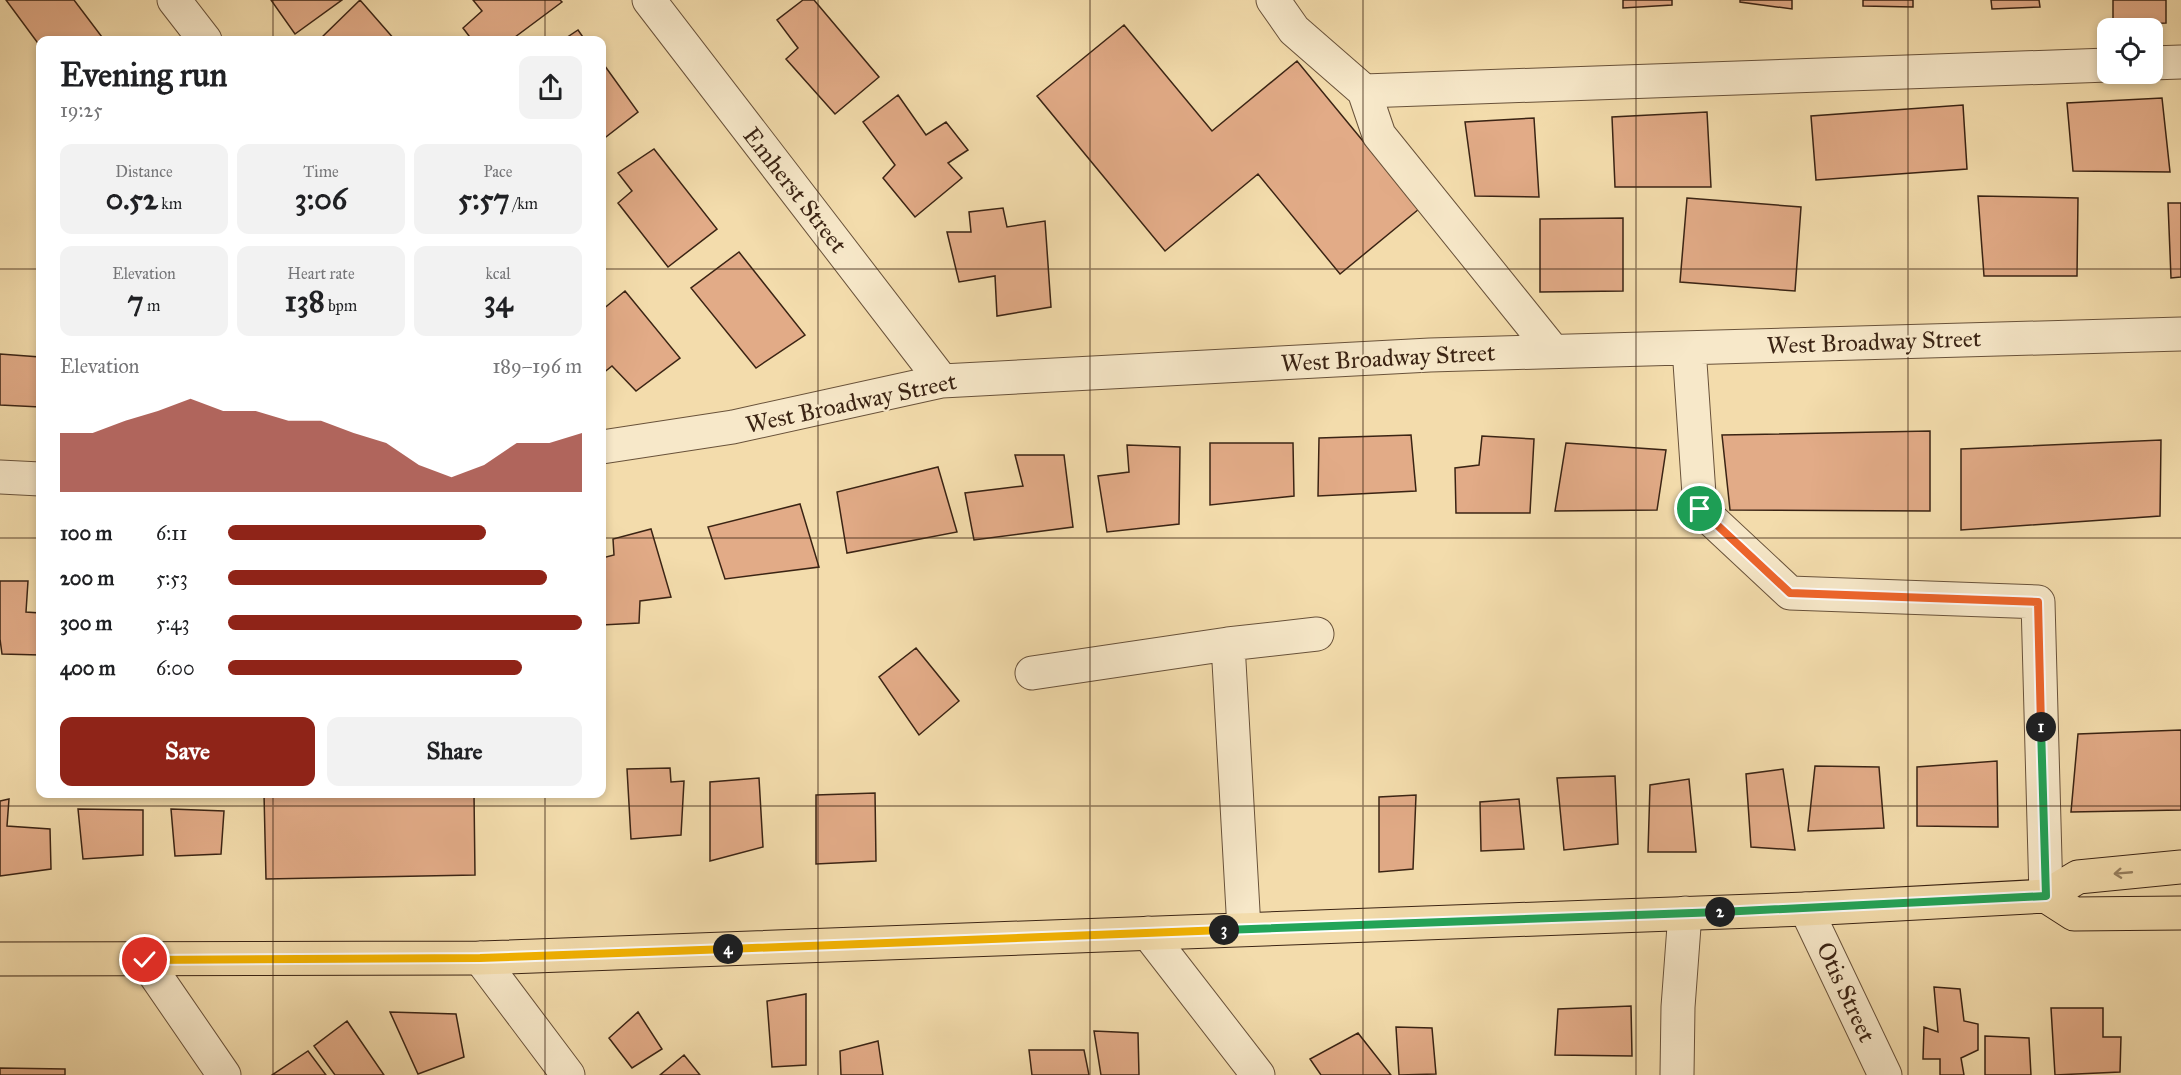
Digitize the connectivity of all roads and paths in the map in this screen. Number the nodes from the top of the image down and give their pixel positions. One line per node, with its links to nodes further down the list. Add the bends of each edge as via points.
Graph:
1 (174, 0): 4 (street)
2 (649, 0): 12 (street, Emherst Street)
3 (1273, 0): 8 (street, via 1294,30)
4 (202, 36)
5 (2181, 62): 6 (street)
6 (2163, 63)
7 (2097, 65): 8 (street)
8 (1364, 91): 11 (street, via 1379,135)
9 (2181, 334): 10 (street, West Broadway Street)
10 (1689, 348): 11 (street, West Broadway Street); 20 (street, via 1700,509 1790,593 2038,602)
11 (1553, 351): 12 (street, West Broadway Street)
12 (942, 381): 13 (street, West Broadway Street, via 733,427)
13 (606, 446)
14 (0, 477): 15 (street)
15 (36, 479)
16 (1317, 633): 17 (street)
17 (1228, 644): 18 (street); 24 (street)
18 (1032, 673)
19 (2181, 867): 20 (main road, one-way to 20, via 2078,877)
20 (2046, 896): 21 (main road); 23 (main road, via 2074,914)
21 (1806, 909): 22 (main road); 33 (street, Otis Street)
22 (1685, 913): 24 (main road); 32 (street)
23 (2181, 913)
24 (1244, 929): 25 (main road)
25 (1148, 933): 26 (main road); 31 (street)
26 (480, 958): 28 (main road); 30 (street)
27 (0, 960): 28 (main road)
28 (145, 960): 29 (street)
29 (224, 1075)
30 (568, 1075)
31 (1257, 1075)
32 (1677, 1075)
33 (1885, 1075)

